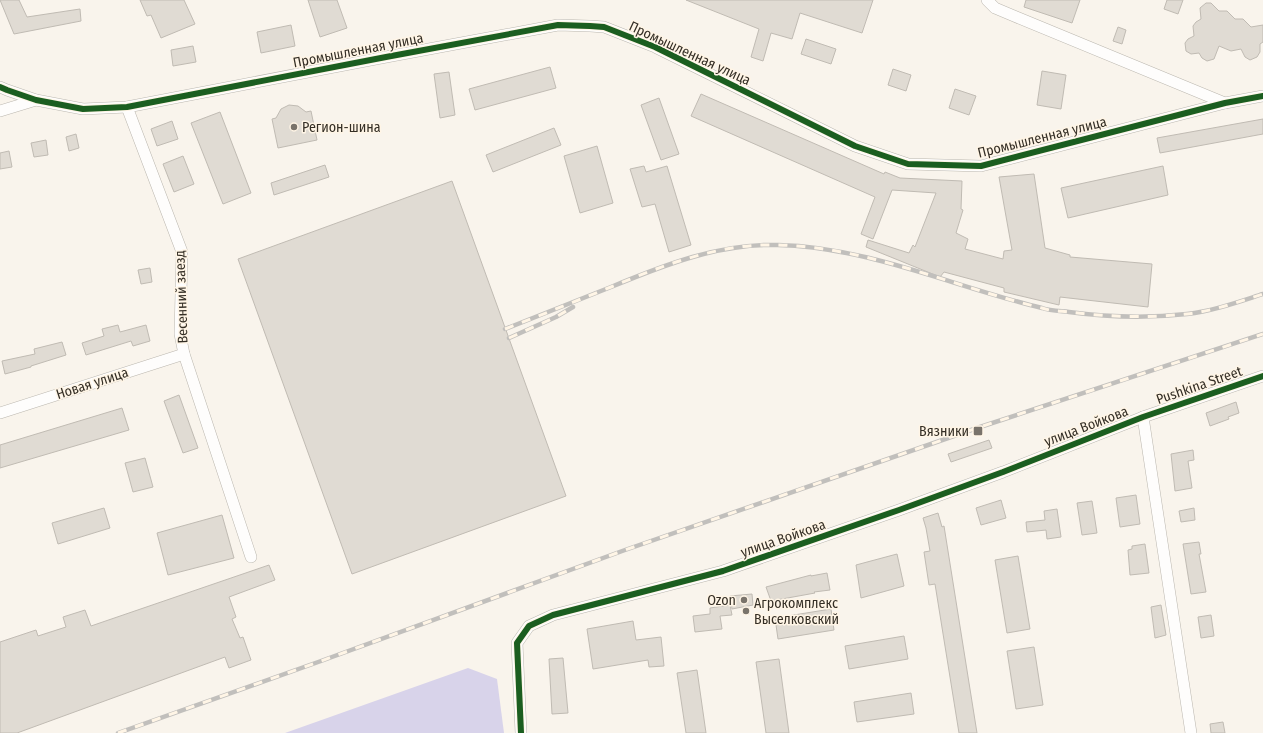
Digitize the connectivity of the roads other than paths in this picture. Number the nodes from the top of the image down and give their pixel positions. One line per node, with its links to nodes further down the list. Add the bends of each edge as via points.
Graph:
1 (987, 0): 5 (street, via 995,8)
2 (0, 87): 4 (street, Промышленная улица)
3 (1263, 96): 5 (street, Промышленная улица)
4 (36, 100): 6 (street, Промышленная улица, via 83,109); 7 (street)
5 (1225, 104): 6 (street, Промышленная улица, via 981,166 908,164 855,146 655,47 604,27 558,25)
6 (127, 107): 8 (street, Весенний заезд, via 182,252 180,334)
7 (0, 111)
8 (184, 354): 10 (street, Новая улица); 12 (street, Весенний заезд)
9 (1263, 376): 11 (street, Pushkina Street)
10 (0, 413)
11 (1143, 417): 13 (street, улица Войкова, via 906,508 723,571 553,615 530,626 517,643); 14 (street, Pushkina Street)
12 (251, 557)
13 (521, 733)
14 (1190, 733)

